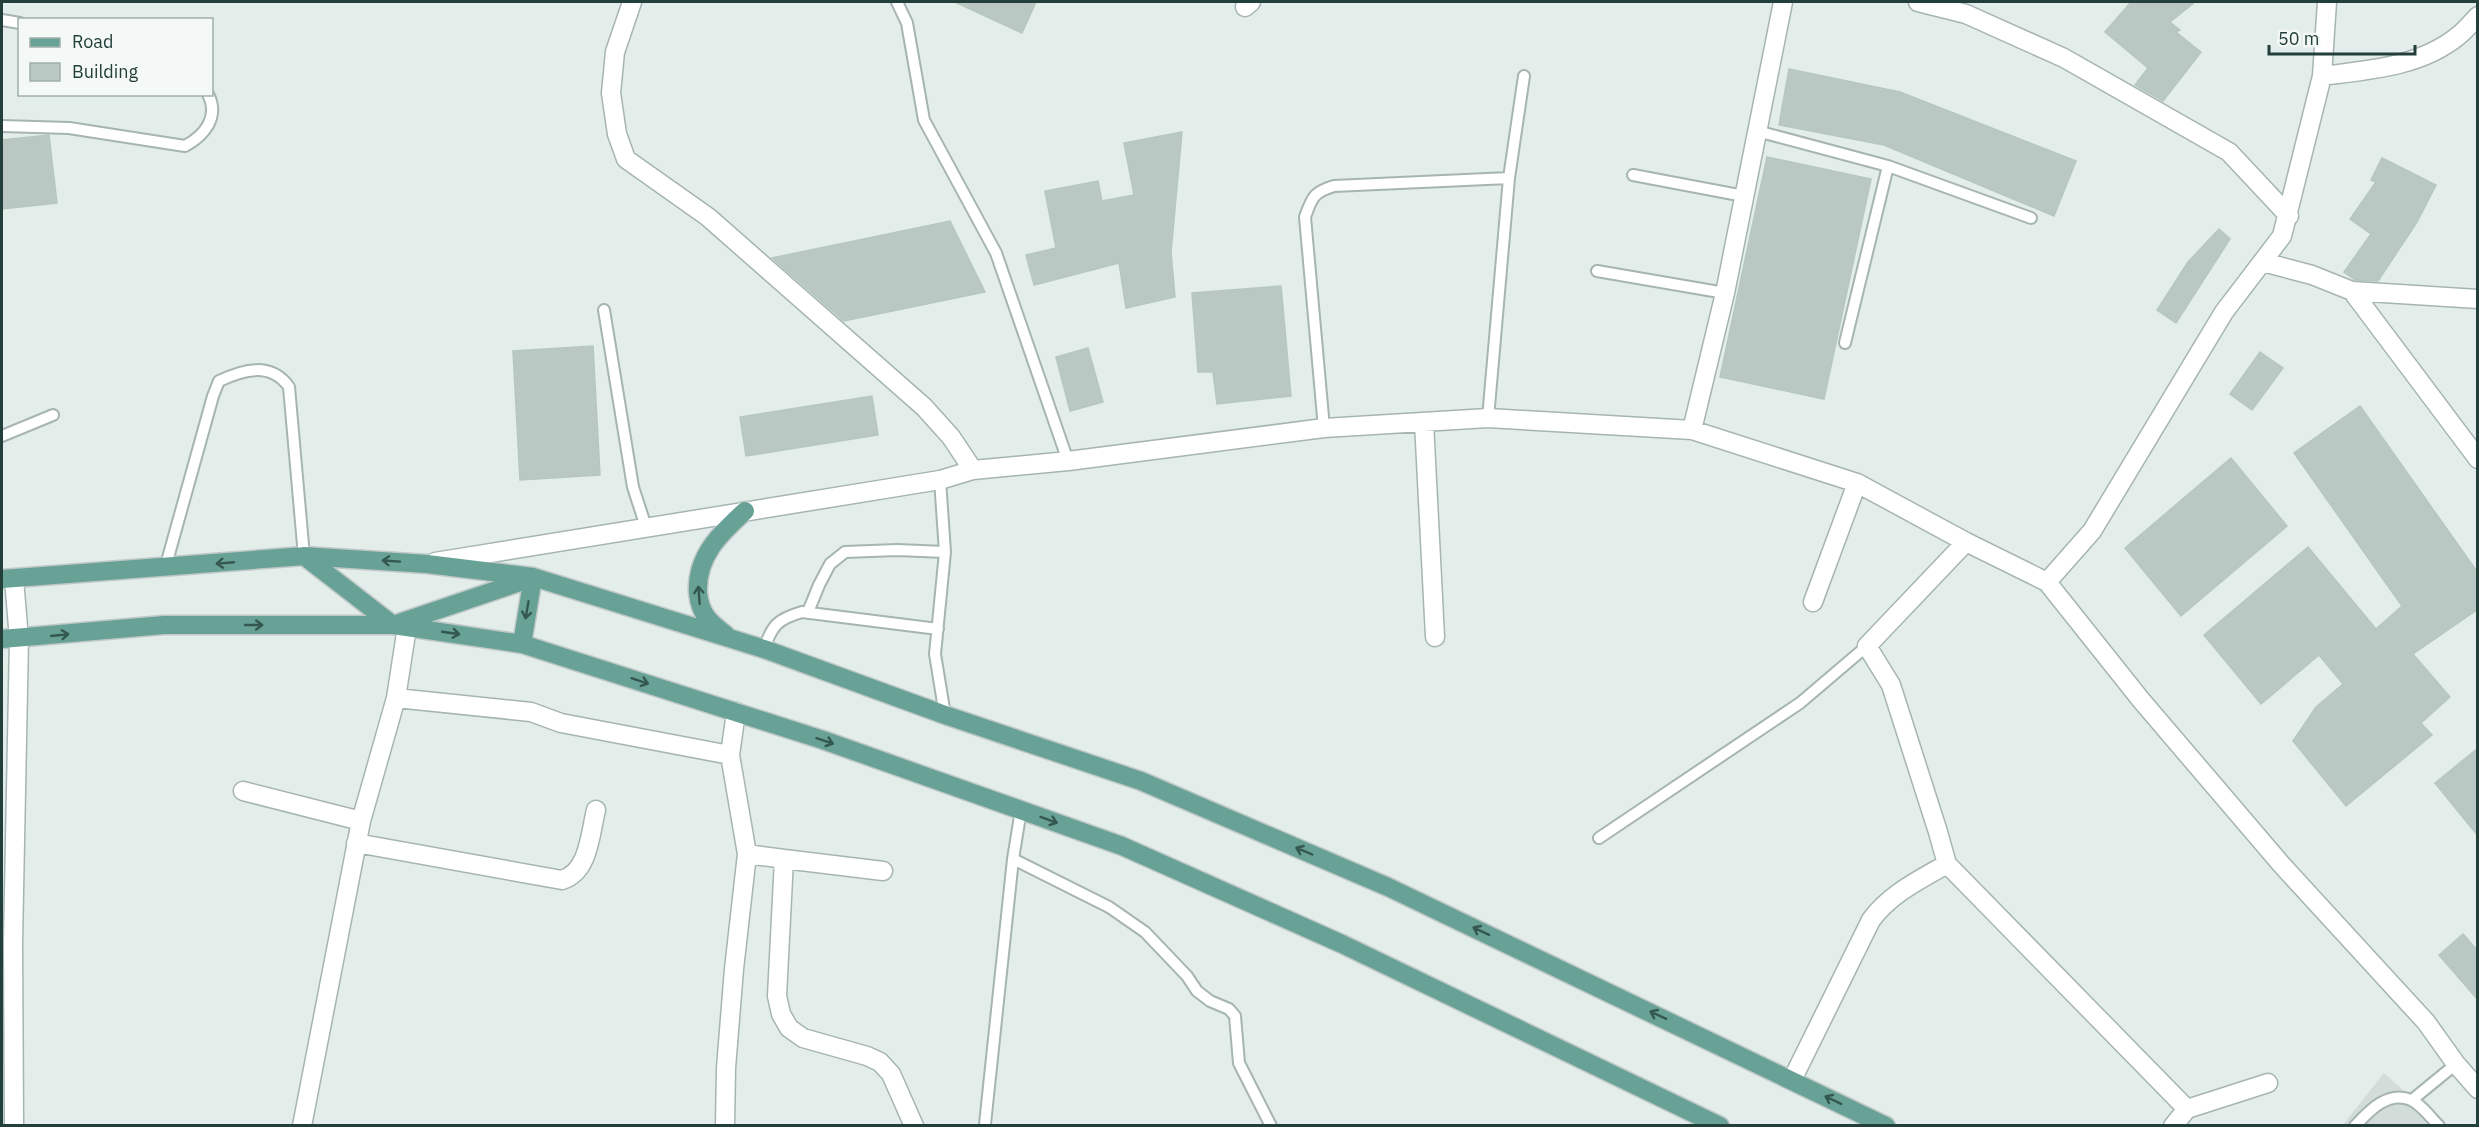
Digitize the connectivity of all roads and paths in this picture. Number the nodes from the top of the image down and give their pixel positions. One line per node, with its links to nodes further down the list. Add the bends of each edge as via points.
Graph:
1 (632, 2): 35 (street, via 615,52 610,93 617,135 627,159 708,217 924,407)
2 (897, 2): 34 (lane, via 907,23 924,120 996,253)
3 (1783, 2): 13 (street)
4 (1918, 2): 18 (street, via 1966,14 2064,58 2229,152)
5 (2327, 2): 10 (street)
6 (2478, 16): 10 (street, via 2458,37 2430,54 2390,67)
7 (2, 20): 8 (lane)
8 (18, 23)
9 (1524, 76): 16 (lane)
10 (2322, 76): 18 (street)
11 (209, 96): 12 (lane, via 211,121 200,138 185,146 69,128)
12 (2, 126)
13 (1757, 131): 14 (lane); 17 (street)
14 (1888, 166): 19 (lane); 26 (lane)
15 (1633, 175): 17 (lane)
16 (1509, 178): 28 (lane); 30 (lane, via 1334,186 1318,191 1305,217)
17 (1744, 196): 23 (street)
18 (2289, 216): 20 (street, via 2282,236)
19 (2031, 218)
20 (2263, 262): 22 (street); 47 (street, via 2224,312 2092,531)
21 (1597, 272): 23 (lane)
22 (2352, 291): 24 (street); 33 (street)
23 (1725, 293): 31 (street)
24 (2478, 299)
25 (604, 310): 39 (lane, via 633,487)
26 (1845, 343)
27 (53, 415): 32 (lane)
28 (1488, 418): 29 (street); 31 (street)
29 (1424, 422): 30 (street); 52 (street)
30 (1324, 428): 34 (street)
31 (1692, 430): 37 (street)
32 (2, 436)
33 (2478, 459)
34 (1068, 461): 35 (street)
35 (973, 470): 36 (street)
36 (940, 480): 38 (street); 41 (lane)
37 (1857, 483): 40 (street); 48 (street)
38 (746, 511): 39 (street); 54 (main road, one-way to 38, via 708,620 699,606 697,578 713,543)
39 (646, 527): 43 (street)
40 (1966, 543): 47 (street); 56 (street)
41 (945, 552): 49 (lane, via 845,552 830,564); 51 (lane)
42 (304, 556): 43 (main road, one-way to 42); 44 (main road, one-way to 44); 44 (lane, via 289,387 271,371 250,370 219,381); 50 (main road)
43 (427, 564): 45 (main road)
44 (166, 565): 46 (main road)
45 (533, 577): 50 (main road); 54 (main road); 55 (main road, one-way to 55)
46 (8, 579): 53 (street)
47 (2047, 582): 74 (street, via 2141,700 2281,864 2426,1022)
48 (1813, 602)
49 (808, 612): 51 (lane); 57 (lane, via 782,618 768,636)
50 (400, 626): 53 (main road, one-way to 50, via 164,625); 55 (main road, one-way to 55); 58 (street)
51 (938, 629): 60 (lane, via 935,654)
52 (1435, 637)
53 (10, 639): 73 (street)
54 (732, 640): 57 (main road)
55 (522, 644): 59 (main road, one-way to 59)
56 (1867, 646): 66 (lane, via 1800,703); 71 (street, via 1891,686)
57 (764, 649): 60 (main road)
58 (396, 698): 61 (street, via 531,712 561,723); 65 (street)
59 (736, 712): 61 (street); 64 (main road, one-way to 64)
60 (945, 715): 75 (main road, one-way to 60, via 1388,886 1141,782)
61 (730, 755): 68 (street)
62 (243, 791): 65 (street)
63 (596, 810): 67 (street, via 581,867 572,877 562,880)
64 (1021, 810): 70 (lane); 86 (main road, one-way to 86, via 1122,846 1342,944)
65 (361, 821): 67 (street)
66 (1599, 838)
67 (357, 843): 82 (street)
68 (747, 854): 69 (street); 83 (street, via 733,980)
69 (784, 859): 72 (street); 84 (street, via 777,996 781,1014 789,1028 803,1038 880,1062 891,1074)
70 (1013, 859): 81 (lane); 85 (lane, via 1109,907 1145,932 1197,992 1236,1016 1239,1063)
71 (1947, 864): 75 (street, via 1894,895 1871,920); 79 (street)
72 (883, 871)
73 (7, 942): 80 (street)
74 (2456, 1064): 77 (street); 78 (lane)
75 (1792, 1080): 87 (main road, one-way to 75)
76 (2268, 1083): 79 (street)
77 (2478, 1089)
78 (2412, 1100): 89 (lane, via 2397,1097 2383,1101); 90 (lane)
79 (2187, 1109): 88 (street)
80 (10, 1122)
81 (985, 1124)
82 (303, 1125)
83 (725, 1125)
84 (914, 1125)
85 (1271, 1125)
86 (1720, 1125)
87 (1886, 1125)
88 (2173, 1125)
89 (2355, 1125)
90 (2439, 1125)

